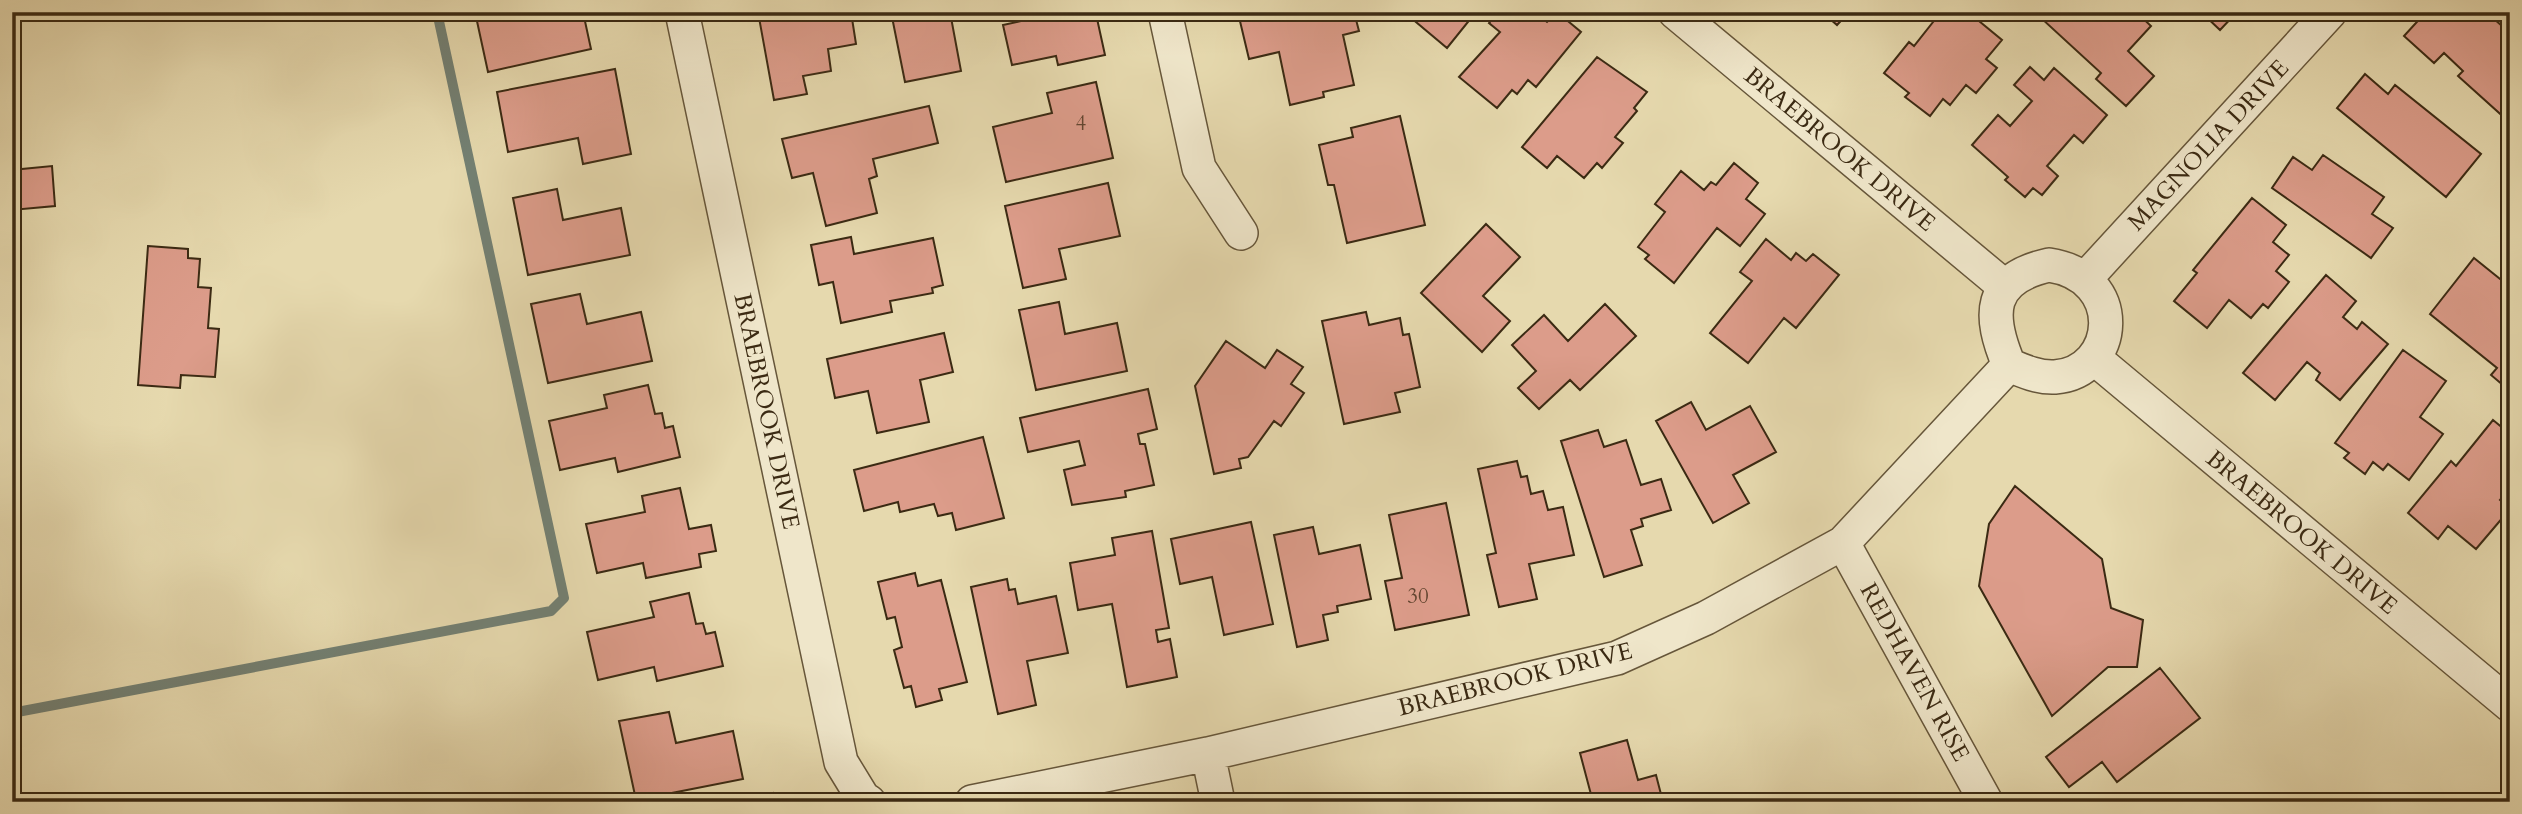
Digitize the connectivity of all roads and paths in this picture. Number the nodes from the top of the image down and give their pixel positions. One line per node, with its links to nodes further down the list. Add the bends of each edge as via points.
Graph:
1 (682, 12): 13 (street, BRAEBROOK DRIVE, via 841,762)
2 (1166, 12): 5 (street, via 1199,168)
3 (2330, 12): 6 (street, MAGNOLIA DRIVE)
4 (1690, 17): 7 (street, BRAEBROOK DRIVE)
5 (1241, 233)
6 (2086, 278): 7 (street, via 2049,265 2029,270); 8 (street, via 2102,299 2106,325)
7 (2004, 286): 9 (street, via 1997,305 1996,334)
8 (2094, 358): 9 (street, via 2056,377); 11 (street, BRAEBROOK DRIVE)
9 (2009, 365): 10 (street, BRAEBROOK DRIVE)
10 (1843, 543): 12 (street, BRAEBROOK DRIVE, via 1706,618 1617,658); 16 (street, REDHAVEN RISE)
11 (2507, 703)
12 (1208, 754): 14 (street, BRAEBROOK DRIVE); 15 (street)
13 (869, 802)
14 (972, 802)
15 (1218, 802)
16 (1986, 802)

